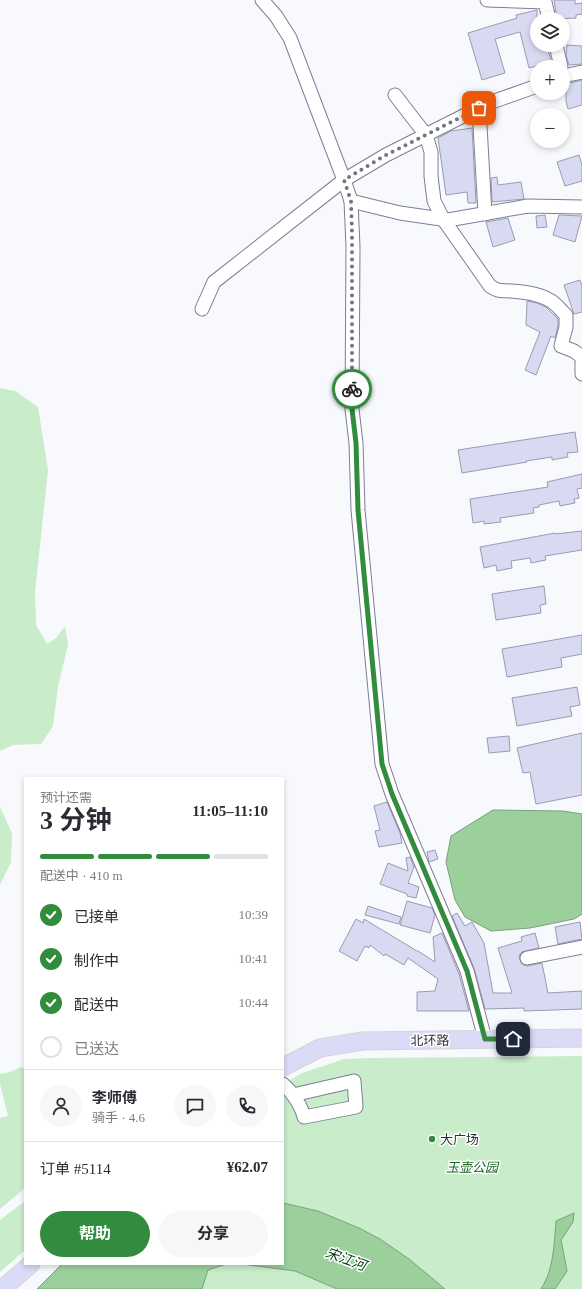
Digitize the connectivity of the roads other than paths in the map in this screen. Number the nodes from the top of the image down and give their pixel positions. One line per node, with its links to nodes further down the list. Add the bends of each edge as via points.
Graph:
1 (262, 0): 10 (street, via 290,38)
2 (487, 0): 3 (street, via 545,2)
3 (547, 12)
4 (582, 72): 5 (street)
5 (570, 75)
6 (530, 88): 8 (street)
7 (395, 95): 9 (street)
8 (479, 108): 9 (street); 13 (street)
9 (426, 135): 10 (street); 14 (street, via 431,152 434,201)
10 (344, 180): 11 (street); 15 (street, via 214,282)
11 (351, 201): 14 (street); 20 (street, via 352,409 358,510 382,764 392,794 467,971)
12 (582, 207): 13 (street, via 528,206)
13 (485, 214): 14 (street)
14 (443, 220): 16 (street, via 490,286 498,290 546,298 566,315 561,346 582,356)
15 (202, 310)
16 (582, 374)
17 (582, 947): 18 (street)
18 (527, 958)
19 (582, 1038): 20 (main road, 北环路)
20 (485, 1039): 21 (main road, 北环路, via 363,1041 320,1048)
21 (284, 1066)
22 (284, 1085): 23 (street)
23 (293, 1095): 23 (street, via 304,1117 356,1107 354,1081)
24 (30, 1265): 25 (main road)
25 (2, 1289)

